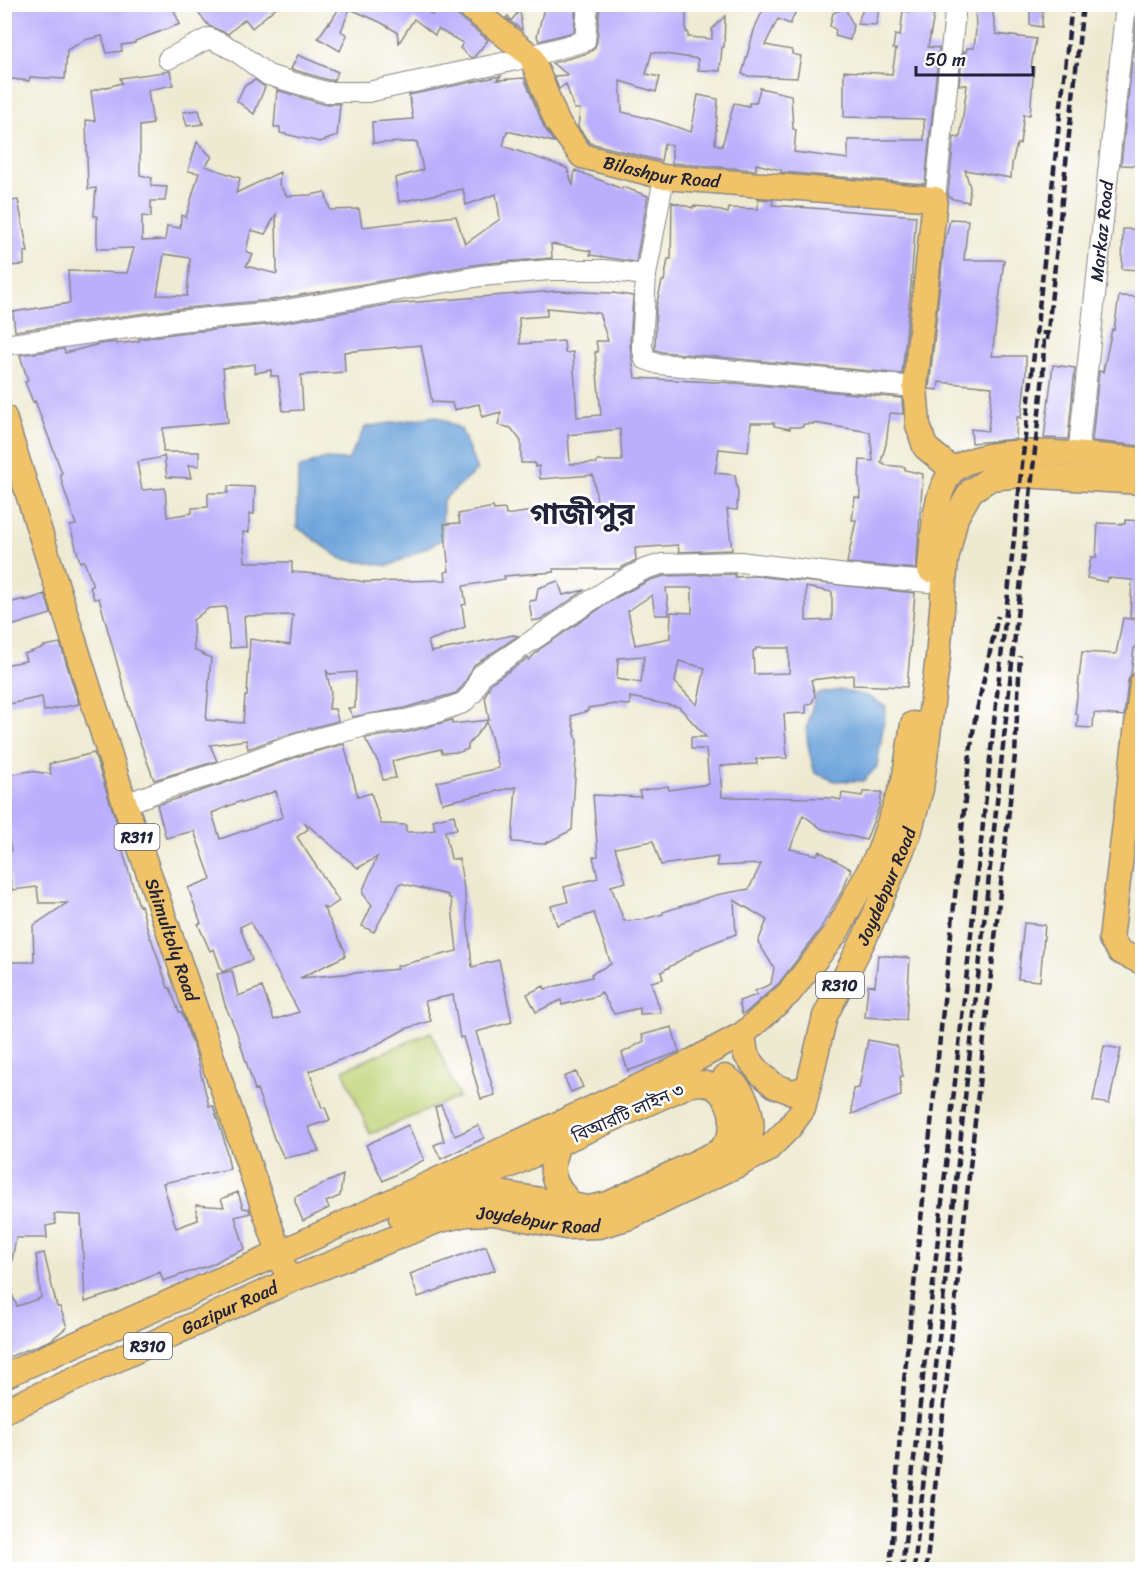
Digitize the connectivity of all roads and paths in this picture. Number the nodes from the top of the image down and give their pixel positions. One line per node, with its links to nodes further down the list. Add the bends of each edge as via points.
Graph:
1 (466, 4): 5 (main road)
2 (588, 4): 5 (street, via 585,41)
3 (956, 4): 8 (street)
4 (1126, 4): 13 (street, Markaz Road)
5 (531, 56): 6 (street, via 368,92 327,92 268,75 236,51 209,39); 7 (main road, Bilashpur Road, via 556,122 582,156)
6 (168, 59)
7 (664, 177): 8 (main road, Bilashpur Road); 9 (street)
8 (935, 199): 11 (main road)
9 (646, 275): 10 (street, via 550,270 481,276 274,312); 11 (street, via 642,346 645,360)
10 (4, 345)
11 (915, 387): 15 (main road, via 918,425 925,447)
12 (4, 417): 19 (main road, Shimultoly Road / R311)
13 (1078, 456): 14 (main road); 15 (main road, via 1000,454 969,461)
14 (1143, 460)
15 (953, 470): 17 (main road, Joydebpur Road / R310, via 942,487 938,505)
16 (1143, 482): 23 (main road, Joydebpur Road / R310, via 1021,475 991,478 971,490 956,517 946,560 921,789 893,872 825,1016)
17 (929, 582): 19 (street, via 740,562 662,564 611,587 482,675 463,703 295,745); 21 (main road, Joydebpur Road / R310, via 904,781 879,852 836,933 789,993)
18 (1143, 683): 20 (main road, via 1111,939 1120,952)
19 (125, 804): 28 (main road, Shimultoly Road / R311)
20 (1143, 962)
21 (743, 1034): 22 (main road, Joydebpur Road / R310); 23 (main road, via 746,1055 775,1086 792,1092)
22 (683, 1066): 25 (main road, via 718,1073 731,1080 742,1094 750,1110 752,1128); 28 (main road, Joydebpur Road / R310)
23 (807, 1088): 25 (main road, Joydebpur Road / R310, via 803,1109 789,1128 766,1151)
24 (558, 1144): 26 (main road, বিআরটি লাইন ৩, via 486,1176); 27 (main road, via 551,1174); 27 (main road, বিআরটি লাইন ৩, via 688,1084 702,1083 718,1089 729,1104 732,1121 728,1140 720,1151 608,1204 589,1208)
25 (739, 1165): 28 (main road, Joydebpur Road / R310, via 630,1217 598,1226 566,1227 494,1214 466,1214)
26 (457, 1194): 27 (main road, বিআরটি লাইন ৩, via 493,1192); 28 (main road, বিআরটি লাইন ৩)
27 (572, 1205)
28 (285, 1268): 29 (main road, Gazipur Road / R310); 30 (main road, বিআরটি লাইন ৩); 31 (main road, Gazipur Road / R310)
29 (4, 1376)
30 (4, 1395)
31 (4, 1411)

